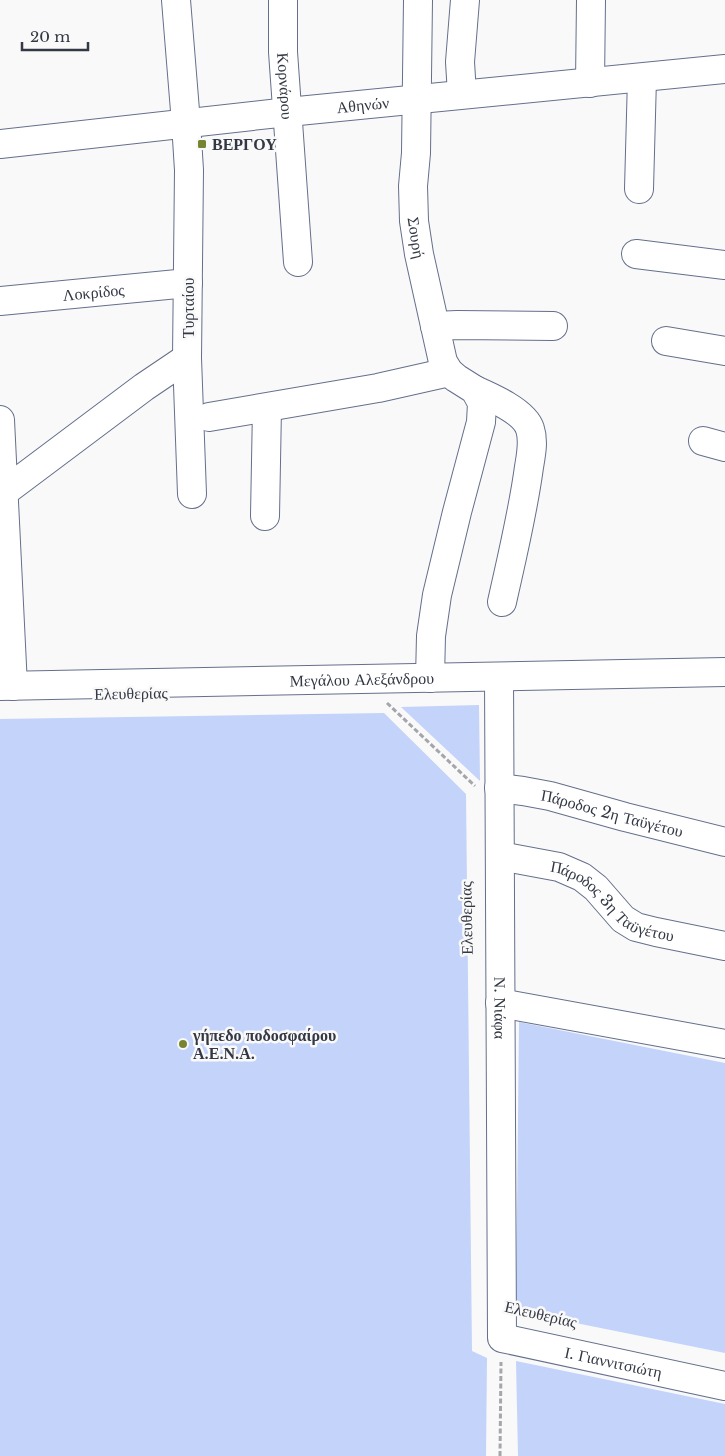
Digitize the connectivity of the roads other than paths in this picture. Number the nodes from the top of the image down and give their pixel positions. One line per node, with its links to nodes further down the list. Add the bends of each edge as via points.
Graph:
1 (176, 0): 12 (street, Τυρταίου)
2 (283, 0): 11 (street, Κορνάρου)
3 (418, 0): 10 (street, Σουρή)
4 (466, 0): 9 (street, via 460,62)
5 (591, 0): 8 (street)
6 (725, 69): 7 (street, Αθηνών)
7 (642, 78): 8 (street, Αθηνών); 14 (street)
8 (590, 83): 9 (street, Αθηνών)
9 (462, 94): 10 (street, Αθηνών)
10 (418, 98): 11 (street, Αθηνών); 20 (street, Σουρή, via 412,186 414,221)
11 (288, 112): 12 (street, Αθηνών); 16 (street, Κορνάρου)
12 (186, 123): 13 (street, Αθηνών); 18 (street, Τυρταίου)
13 (0, 144)
14 (639, 189)
15 (636, 254): 17 (street)
16 (298, 262)
17 (725, 265)
18 (196, 286): 19 (street, Λοκρίδος); 24 (street, Τυρταίου); 26 (street, via 199,357)
19 (0, 301)
20 (435, 326): 21 (street); 25 (street, Σουρή, via 443,362)
21 (553, 326)
22 (666, 341): 23 (street)
23 (725, 351)
24 (187, 358): 26 (street, Τυρταίου); 32 (street)
25 (449, 372): 27 (street); 28 (street)
26 (189, 389): 33 (street, Τυρταίου)
27 (475, 390): 35 (street, via 505,404 530,428 532,445 528,478); 38 (street, via 482,404 482,422 437,596 431,636)
28 (267, 408): 29 (street); 34 (street)
29 (209, 417)
30 (0, 420): 31 (street)
31 (1, 463): 32 (street)
32 (2, 493): 39 (street)
33 (192, 494)
34 (265, 516)
35 (502, 602)
36 (725, 672): 37 (street, Μεγάλου Αλεξάνδρου)
37 (499, 677): 38 (street, Μεγάλου Αλεξάνδρου); 40 (street, Ν. Νιάφα)
38 (430, 678): 39 (street, Μεγάλου Αλεξάνδρου)
39 (6, 686)
40 (488, 788): 41 (street, Πάροδος 2η Ταϋγέτου, via 543,794); 42 (street, Ν. Νιάφα)
41 (725, 842)
42 (500, 856): 43 (street, Πάροδος 3η Ταϋγέτου, via 559,867 582,877 623,919 636,927); 44 (street, Ν. Νιάφα)
43 (725, 946)
44 (500, 1003): 45 (street); 46 (street, Ν. Νιάφα)
45 (725, 1044)
46 (502, 1338): 47 (street, Ι. Γιαννιτσιώτη)
47 (725, 1386)

